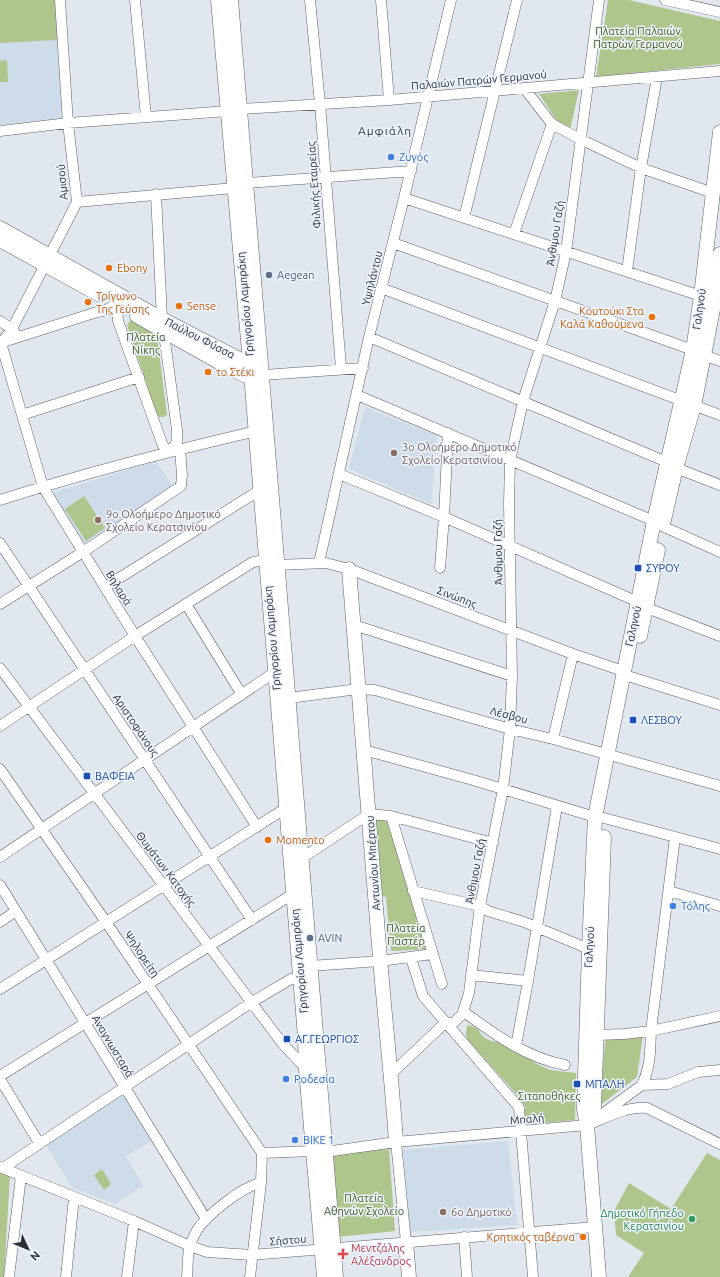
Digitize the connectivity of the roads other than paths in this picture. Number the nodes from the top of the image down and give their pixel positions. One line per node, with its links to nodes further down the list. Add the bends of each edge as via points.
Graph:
1 (60, 0): 22 (street, Αμισού)
2 (135, 0): 21 (street)
3 (218, 0): 20 (street, Γρηγορίου Λαμπράκη)
4 (231, 0): 20 (street, Γρηγορίου Λαμπράκη)
5 (310, 0): 19 (street, Φιλικής Εταιρείας)
6 (381, 0): 18 (street)
7 (451, 0): 17 (street, Υψηλάντου)
8 (517, 0): 16 (street)
9 (599, 0): 14 (street, Άνθιμου Γαζή)
10 (665, 0): 11 (street)
11 (720, 12)
12 (720, 71): 13 (street, Παλαιών Πατρών Γερμανού)
13 (657, 77): 14 (street, Παλαιών Πατρών Γερμανού); 27 (street)
14 (589, 83): 15 (street, Παλαιών Πατρών Γερμανού); 26 (street, Άνθιμου Γαζή)
15 (524, 88): 16 (street, Παλαιών Πατρών Γερμανού); 23 (street)
16 (494, 91): 17 (street, Παλαιών Πατρών Γερμανού); 35 (street)
17 (428, 96): 18 (street, Παλαιών Πατρών Γερμανού); 28 (street, Υψηλάντου)
18 (389, 100): 19 (street, Παλαιών Πατρών Γερμανού)
19 (320, 104): 20 (street, Παλαιών Πατρών Γερμανού); 29 (street, Φιλικής Εταιρείας)
20 (234, 110): 21 (street, Παλαιών Πατρών Γερμανού); 30 (street, Γρηγορίου Λαμπράκη)
21 (146, 117): 22 (street, Παλαιών Πατρών Γερμανού)
22 (68, 123): 24 (street, Παλαιών Πατρών Γερμανού); 34 (street, Αμισού)
23 (552, 124): 26 (street); 37 (street)
24 (0, 131)
25 (720, 132): 31 (street, Γαληνού)
26 (580, 139): 27 (street); 40 (street, Άνθιμου Γαζή)
27 (641, 168): 31 (street); 43 (street)
28 (411, 171): 29 (street); 33 (street, Υψηλάντου)
29 (325, 178): 30 (street); 60 (street, Φιλικής Εταιρείας)
30 (241, 185): 32 (street); 54 (street, Γρηγορίου Λαμπράκη); 62 (street, Γρηγορίου Λαμπράκη)
31 (713, 193): 45 (street, Γαληνού)
32 (156, 194): 34 (street); 50 (street)
33 (404, 198): 35 (street); 39 (street, Υψηλάντου)
34 (77, 202): 42 (street, Αμισού)
35 (464, 218): 37 (street)
36 (0, 228): 42 (street, Παύλου Φύσσα)
37 (514, 234): 40 (street)
38 (0, 240): 42 (street, Παύλου Φύσσα)
39 (393, 243): 44 (street, Υψηλάντου); 47 (street)
40 (566, 252): 43 (street); 47 (street, Άνθιμου Γαζή)
41 (720, 254): 48 (street, Γαληνού)
42 (48, 260): 46 (street, Παύλου Φύσσα); 51 (street, Αμισού)
43 (627, 271): 45 (street)
44 (381, 288): 53 (street, Υψηλάντου); 56 (street)
45 (701, 296): 58 (street, Γαληνού)
46 (119, 300): 50 (street, Παύλου Φύσσα); 52 (street, via 105,312); 63 (street, via 118,321)
47 (555, 301): 56 (street, Άνθιμου Γαζή); 58 (street)
48 (717, 304): 58 (street, Γαληνού)
49 (0, 322): 51 (street)
50 (158, 324): 57 (street, Παύλου Φύσσα); 62 (street, Παύλου Φύσσα, via 231,369); 72 (street, via 177,430)
51 (12, 329): 52 (street); 55 (street, Αμισού)
52 (18, 337): 55 (street)
53 (369, 337): 61 (street, Υψηλάντου); 66 (street)
54 (248, 338): 57 (street); 62 (street, Γρηγορίου Λαμπράκη)
55 (0, 343): 68 (street, Βηλαρά)
56 (541, 348): 65 (street); 66 (street, Άνθιμου Γαζή)
57 (224, 352): 62 (street, Παύλου Φύσσα)
58 (698, 353): 59 (street); 65 (street, Γαληνού); 67 (street, Γαληνού)
59 (720, 361)
60 (341, 368): 61 (street); 62 (street)
61 (363, 368): 64 (street, Υψηλάντου)
62 (255, 372): 70 (street, Γρηγορίου Λαμπράκη); 86 (street, Γρηγορίου Λαμπράκη)
63 (139, 377): 68 (street); 72 (street, via 163,446)
64 (357, 395): 71 (street); 75 (street, Υψηλάντου)
65 (681, 400): 67 (street); 74 (street, Γαληνού)
66 (523, 401): 73 (street, Άνθιμου Γαζή); 74 (street)
67 (694, 406): 69 (street); 74 (street, Γαληνού)
68 (22, 415): 77 (street, Βηλαρά)
69 (720, 415)
70 (256, 431): 72 (street); 78 (street, Γρηγορίου Λαμπράκη)
71 (448, 433): 73 (street); 80 (street)
72 (175, 450): 77 (street); 84 (street, via 182,475 181,486)
73 (510, 461): 81 (street); 83 (street, Άνθιμου Γαζή)
74 (672, 465): 76 (street); 81 (street, Γαληνού)
75 (339, 474): 80 (street); 87 (street, Υψηλάντου)
76 (720, 485)
77 (43, 487): 79 (street); 84 (street, Βηλαρά)
78 (260, 490): 86 (street, Γρηγορίου Λαμπράκη); 91 (street)
79 (0, 500)
80 (444, 517): 83 (street); 88 (street)
81 (658, 523): 85 (street); 94 (street, Γαληνού)
82 (0, 544): 90 (street, Αριστοφάνους)
83 (510, 547): 94 (street); 96 (street, Άνθιμου Γαζή)
84 (83, 552): 90 (street); 91 (street, Βηλαρά)
85 (720, 552)
86 (272, 563): 87 (street, Σινώπης); 93 (street, Σινώπης, via 253,562); 102 (street, Γρηγορίου Λαμπράκη); 107 (street, Γρηγορίου Λαμπράκη)
87 (319, 563): 89 (street, Σινώπης)
88 (440, 568)
89 (349, 569): 95 (street, Αντωνίου Μπέρτου); 96 (street, Σινώπης)
90 (29, 586): 92 (street); 101 (street, Αριστοφάνους)
91 (105, 587): 97 (street, Βηλαρά)
92 (0, 604)
93 (186, 604): 97 (street, Σινώπης); 106 (street)
94 (642, 605): 98 (street); 103 (street, Γαληνού)
95 (354, 625): 104 (street); 105 (street, Αντωνίου Μπέρτου)
96 (511, 630): 99 (street, Σινώπης); 104 (street, Άνθιμου Γαζή)
97 (135, 636): 101 (street, Σινώπης); 111 (street, Βηλαρά)
98 (720, 636)
99 (573, 654): 103 (street, Σινώπης); 113 (street)
100 (0, 668): 109 (street, Θυμάτων Κατοχής)
101 (85, 671): 109 (street, Σινώπης); 116 (street, Αριστοφάνους)
102 (275, 672): 106 (street); 122 (street, Γρηγορίου Λαμπράκη)
103 (627, 674): 108 (street, Σινώπης); 115 (street, Γαληνού, via 625,718)
104 (512, 676): 112 (street, Άνθιμου Γαζή)
105 (358, 689): 107 (street, Λέσβου); 112 (street, Λέσβου, via 375,690); 114 (street, Αντωνίου Μπέρτου)
106 (242, 694): 111 (street)
107 (289, 698): 133 (street, Γρηγορίου Λαμπράκη)
108 (720, 705)
109 (29, 708): 110 (street, Σινώπης); 120 (street, Θυμάτων Κατοχής)
110 (0, 726)
111 (194, 728): 116 (street); 126 (street, Βηλαρά)
112 (510, 729): 113 (street, Λέσβου); 119 (street, Άνθιμου Γαζή)
113 (553, 739): 115 (street, Λέσβου)
114 (364, 750): 119 (street); 123 (street, Αντωνίου Μπέρτου)
115 (612, 755): 118 (street, Λέσβου); 125 (street, Γαληνού)
116 (145, 760): 120 (street); 132 (street, Αριστοφάνους)
117 (0, 769): 127 (street, Ψηλορείτη)
118 (720, 786)
119 (503, 789): 121 (street); 129 (street, Άνθιμου Γαζή)
120 (95, 794): 127 (street); 135 (street, Θυμάτων Κατοχής)
121 (557, 806): 125 (street); 145 (street)
122 (286, 808): 126 (street); 138 (street, Γρηγορίου Λαμπράκη)
123 (369, 814): 124 (street); 133 (street); 151 (street, Αντωνίου Μπέρτου)
124 (391, 816): 129 (street); 136 (street)
125 (600, 817): 128 (street); 147 (street, Γαληνού); 165 (street, Γαληνού)
126 (257, 827): 132 (street)
127 (41, 830): 131 (street); 144 (street, Ψηλορείτη)
128 (675, 837): 130 (street); 137 (street)
129 (493, 843): 139 (street, Άνθιμου Γαζή)
130 (720, 849)
131 (0, 857)
132 (209, 857): 135 (street); 142 (street, Αριστοφάνους)
133 (302, 858): 152 (street, Γρηγορίου Λαμπράκη)
134 (0, 885): 141 (street, Αναγνωσταρά)
135 (164, 885): 144 (street); 146 (street, Θυμάτων Κατοχής)
136 (413, 891): 139 (street); 148 (street)
137 (669, 891): 140 (street); 164 (street)
138 (293, 894): 142 (street); 154 (street, Γρηγορίου Λαμπράκη)
139 (480, 906): 145 (street); 153 (street, Άνθιμου Γαζή)
140 (720, 906)
141 (16, 912): 143 (street); 150 (street, Αναγνωσταρά)
142 (252, 920): 146 (street)
143 (0, 922)
144 (106, 922): 150 (street); 156 (street, Ψηλορείτη)
145 (537, 928): 147 (street); 155 (street)
146 (209, 946): 156 (street); 159 (street, Θυμάτων Κατοχής)
147 (589, 948): 176 (street, Γαληνού, via 584,1083)
148 (432, 954): 149 (street); 157 (street)
149 (411, 958): 151 (street); 163 (street, via 423,996)
150 (45, 960): 158 (street); 162 (street, Αναγνωσταρά)
151 (380, 961): 152 (street); 171 (street, Αντωνίου Μπέρτου)
152 (310, 966): 173 (street, Γρηγορίου Λαμπράκη)
153 (471, 975): 155 (street); 160 (street, Άνθιμου Γαζή)
154 (300, 978): 159 (street, via 291,979); 169 (street, Γρηγορίου Λαμπράκη)
155 (528, 981): 167 (street)
156 (148, 984): 162 (street); 166 (street, Ψηλορείτη)
157 (442, 984)
158 (0, 989)
159 (252, 1002): 166 (street); 169 (street, Θυμάτων Κατοχής, via 282,1043)
160 (464, 1012): 163 (street, via 453,1023); 167 (street, via 504,1041)
161 (720, 1016): 164 (street)
162 (86, 1023): 172 (street); 175 (street, Αναγνωσταρά)
163 (445, 1023): 171 (street); 177 (street, via 517,1105)
164 (651, 1031): 165 (street); 174 (street, via 648,1073)
165 (597, 1035): 176 (street, Γαληνού, via 594,1107)
166 (188, 1044): 175 (street); 182 (street, Ψηλορείτη)
167 (516, 1046): 168 (street, via 553,1063)
168 (565, 1065)
169 (306, 1070): 173 (street, Θυμάτων Κατοχής); 181 (street, Γρηγορίου Λαμπράκη)
170 (720, 1070): 174 (street, via 698,1072 668,1084)
171 (392, 1073): 178 (street, Αντωνίου Μπέρτου)
172 (0, 1078): 179 (street)
173 (319, 1079): 181 (street, Γρηγορίου Λαμπράκη)
174 (642, 1085): 176 (street)
175 (124, 1088): 179 (street); 187 (street, Αναγνωσταρά)
176 (587, 1125): 177 (street, Μπαλή); 180 (street, Μπαλή, via 638,1107 647,1108); 189 (street, Γαληνού)
177 (520, 1132): 178 (street, Μπαλή); 190 (street)
178 (396, 1142): 181 (street, Μπαλή); 192 (street, Αντωνίου Μπέρτου)
179 (39, 1143): 183 (street)
180 (720, 1144)
181 (320, 1151): 182 (street, Μπαλή); 194 (street, Γρηγορίου Λαμπράκη)
182 (262, 1153): 185 (street)
183 (2, 1168): 184 (street, Σήστου)
184 (21, 1176): 186 (street, Σήστου); 196 (street)
185 (261, 1183): 187 (street, via 254,1184 229,1200); 195 (street)
186 (74, 1197): 188 (street, Σήστου); 197 (street)
187 (206, 1219): 193 (street, via 197,1230)
188 (134, 1221): 193 (street, Σήστου); 198 (street)
189 (595, 1227): 190 (street, Σήστου); 206 (street, Γαληνού)
190 (529, 1232): 191 (street, Σήστου); 205 (street)
191 (464, 1237): 192 (street, Σήστου); 204 (street)
192 (406, 1242): 194 (street, Σήστου); 203 (street, Αντωνίου Μπέρτου)
193 (190, 1246): 195 (street, Σήστου, via 207,1252); 199 (street)
194 (328, 1248): 195 (street, Σήστου); 201 (street, Γρηγορίου Λαμπράκη); 202 (street, Γρηγορίου Λαμπράκη)
195 (252, 1256): 200 (street)
196 (9, 1277)
197 (66, 1277)
198 (127, 1277)
199 (187, 1277)
200 (250, 1277)
201 (324, 1277)
202 (336, 1277)
203 (408, 1277)
204 (467, 1277)
205 (533, 1277)
206 (599, 1277)

